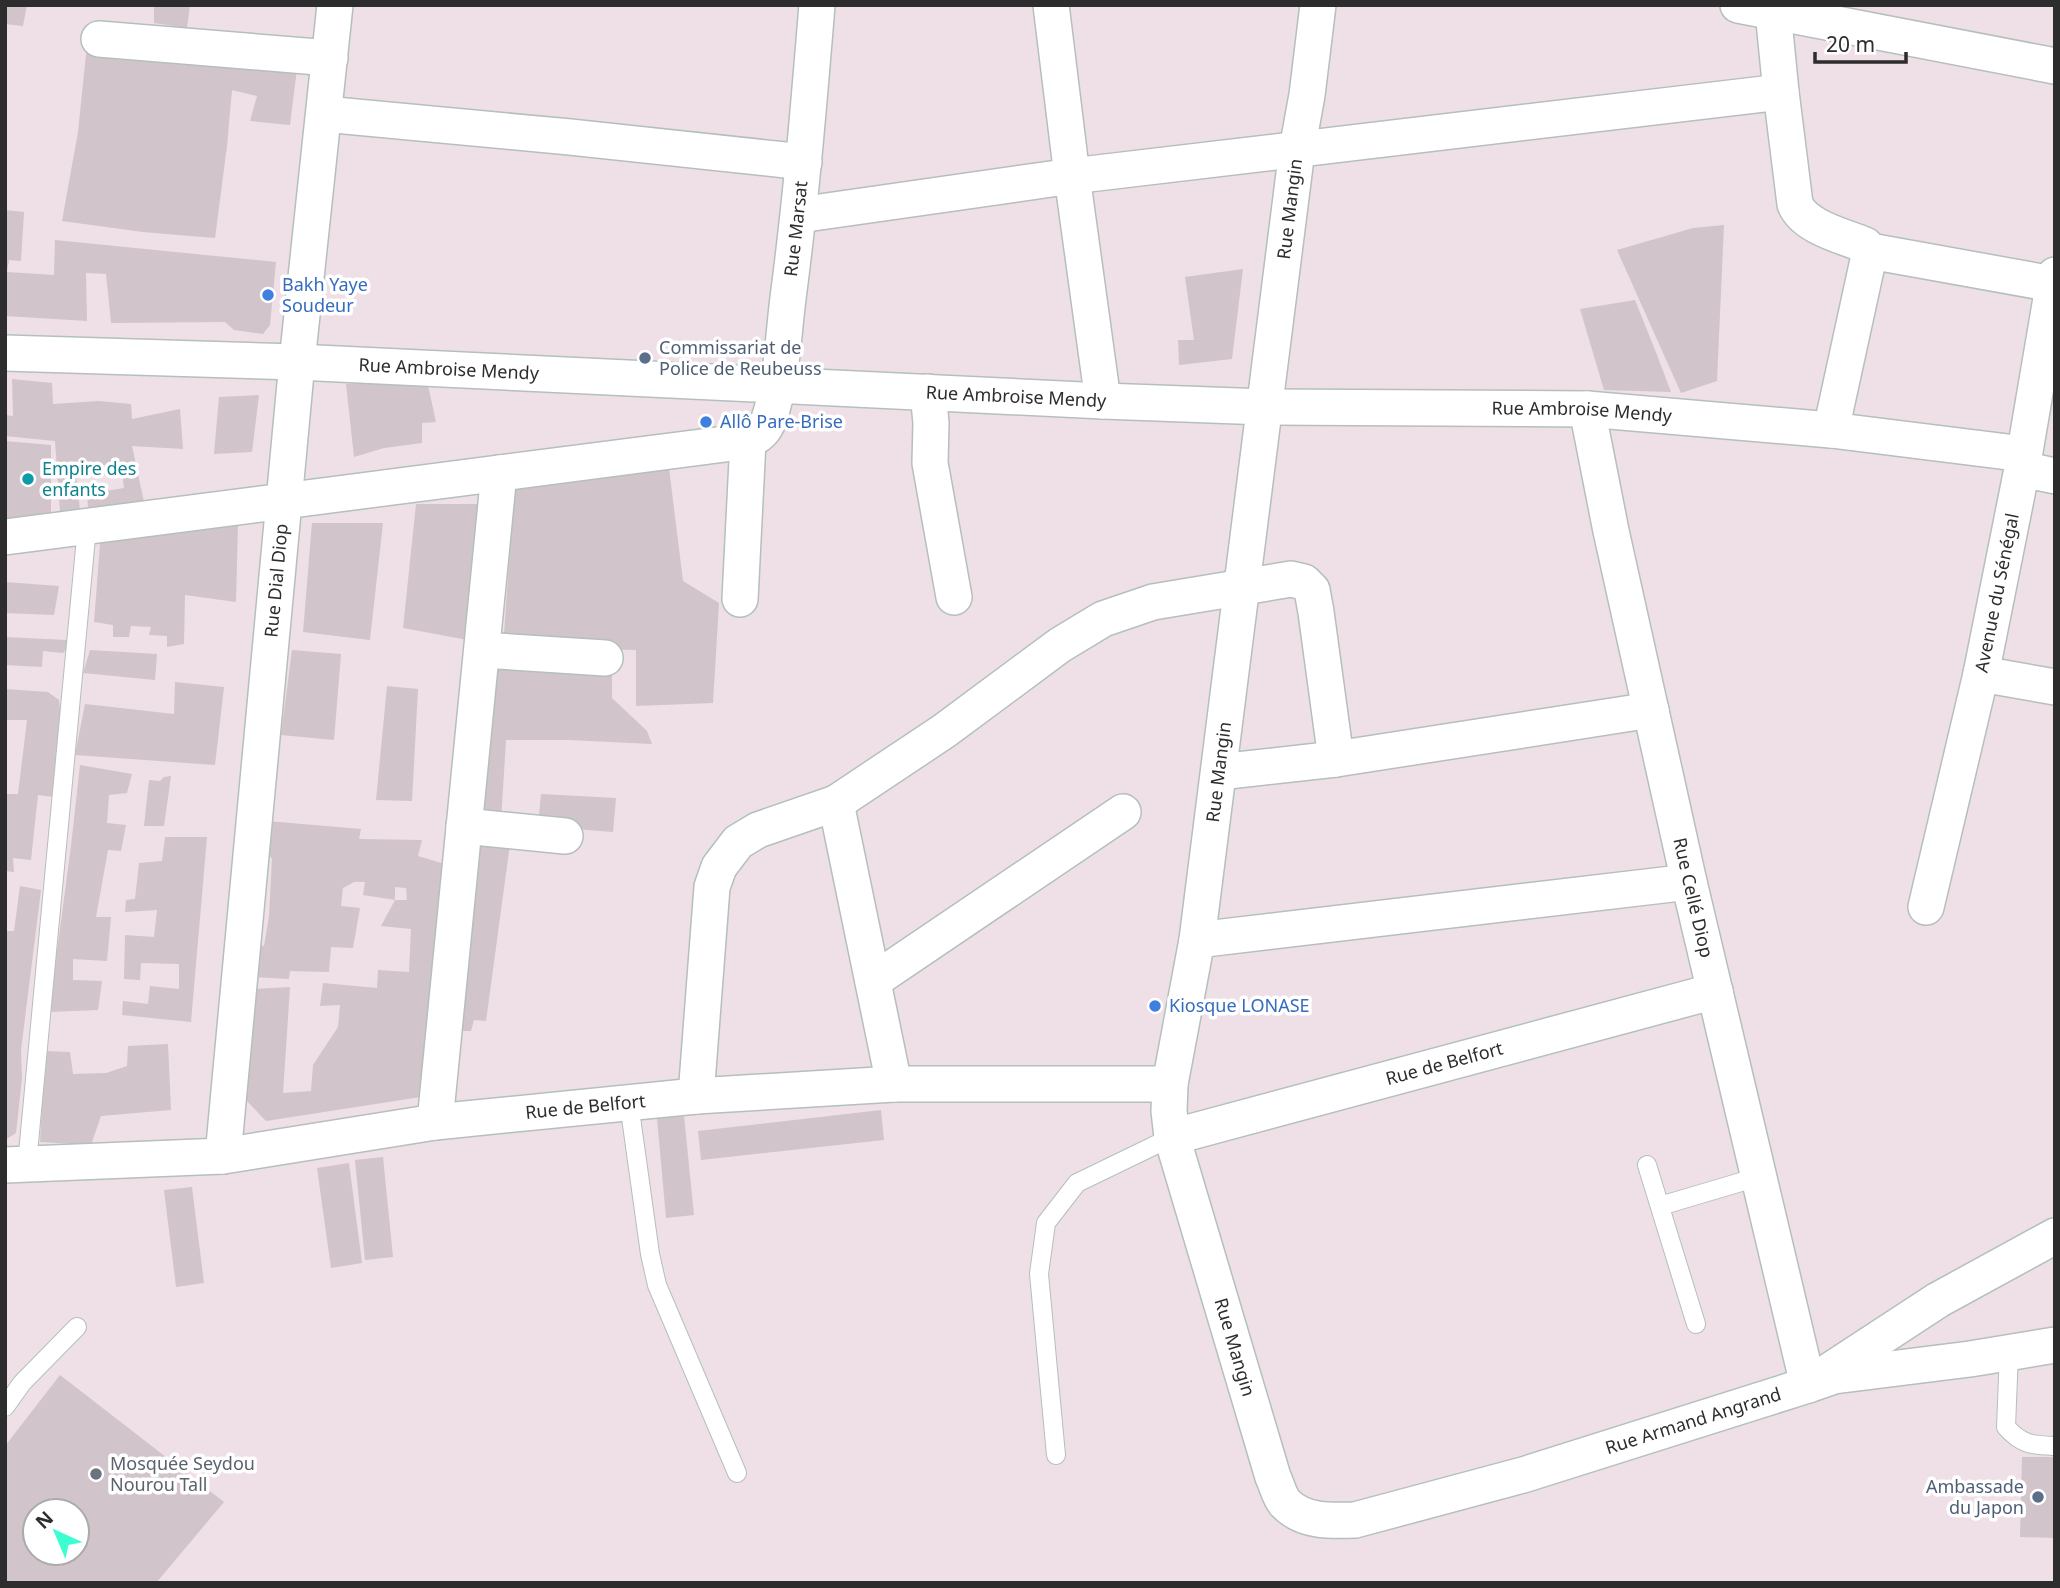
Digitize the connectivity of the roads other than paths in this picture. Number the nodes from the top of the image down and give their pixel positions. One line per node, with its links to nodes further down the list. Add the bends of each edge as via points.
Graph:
1 (335, 5): 8 (street, Rue Dial Diop)
2 (817, 5): 13 (street, Rue Marsat)
3 (1051, 5): 14 (street)
4 (1318, 5): 12 (street, Rue Mangin)
5 (1738, 5): 6 (street)
6 (1773, 11): 9 (street); 10 (street)
7 (99, 39): 8 (street)
8 (330, 58): 11 (street, Rue Dial Diop)
9 (2055, 66)
10 (1781, 92): 12 (street); 16 (street, via 1798,211 1810,222)
11 (324, 114): 13 (street); 19 (street, Rue Dial Diop)
12 (1297, 150): 14 (street); 23 (street, Rue Mangin)
13 (804, 162): 15 (street, Rue Marsat)
14 (1072, 176): 15 (street); 22 (street)
15 (799, 215): 20 (street, Rue Marsat)
16 (1870, 251): 17 (street); 25 (street)
17 (2054, 279): 27 (street, Avenue du Sénégal)
18 (5, 353): 19 (street, Rue Ambroise Mendy)
19 (297, 362): 20 (street, Rue Ambroise Mendy); 29 (street, Rue Dial Diop)
20 (778, 384): 21 (street, Rue Ambroise Mendy); 26 (street, Rue Marsat, via 764,431)
21 (928, 392): 22 (street, Rue Ambroise Mendy); 33 (street, via 930,463)
22 (1103, 401): 23 (street, Rue Ambroise Mendy)
23 (1265, 407): 24 (street, Rue Ambroise Mendy); 32 (street, Rue Mangin)
24 (1587, 409): 25 (street, Rue Ambroise Mendy); 39 (street, Rue Cellé Diop)
25 (1831, 430): 27 (street, Rue Ambroise Mendy)
26 (747, 441): 28 (street); 34 (street)
27 (2033, 467): 37 (street, Avenue du Sénégal)
28 (499, 473): 29 (street); 35 (street)
29 (284, 501): 30 (street); 57 (street, Rue Dial Diop)
30 (87, 527): 31 (street); 58 (lane)
31 (5, 537)
32 (1241, 586): 40 (street, via 1292,579 1312,590); 41 (street, Rue Mangin); 42 (street, via 1153,602 1103,619)
33 (954, 597)
34 (740, 599)
35 (482, 650): 36 (street); 44 (street)
36 (605, 658)
37 (1981, 674): 38 (street); 47 (street, Avenue du Sénégal)
38 (2055, 687)
39 (1651, 710): 40 (street); 46 (street, Rue Cellé Diop)
40 (1336, 759): 41 (street)
41 (1219, 772): 48 (street, Rue Mangin)
42 (836, 803): 49 (street); 53 (street, via 758,830 738,842 719,867 712,887)
43 (1123, 812): 49 (street)
44 (464, 826): 45 (street); 55 (street)
45 (565, 836)
46 (1689, 883): 48 (street); 50 (street, Rue Cellé Diop)
47 (1926, 907)
48 (1197, 940): 52 (street, Rue Mangin)
49 (873, 981): 51 (street)
50 (1715, 991): 56 (street, Rue de Belfort); 60 (street, Rue Cellé Diop)
51 (894, 1084): 52 (street, Rue de Belfort); 53 (street, Rue de Belfort)
52 (1170, 1084): 56 (street, Rue Mangin)
53 (696, 1096): 54 (street, Rue de Belfort)
54 (629, 1103): 55 (street, Rue de Belfort); 71 (lane, via 657,1285)
55 (435, 1122): 57 (street, Rue de Belfort)
56 (1172, 1137): 70 (lane, via 1077,1183 1046,1223 1039,1274); 72 (street, Rue Mangin, via 1273,1477 1283,1501)
57 (223, 1156): 58 (street, Rue de Belfort)
58 (16, 1165)
59 (1647, 1165): 61 (lane)
60 (1758, 1177): 61 (lane); 67 (street, Rue Cellé Diop)
61 (1660, 1206): 63 (lane)
62 (2055, 1236): 67 (street, Rue Armand Angrand, via 1938,1300)
63 (1696, 1324)
64 (77, 1327): 68 (lane)
65 (2055, 1345): 66 (street)
66 (2010, 1352): 67 (street, via 1834,1376); 69 (lane, via 2006,1427 2030,1445)
67 (1808, 1385): 72 (street, Rue Armand Angrand, via 1523,1475 1368,1517 1330,1521)
68 (5, 1406)
69 (2055, 1446)
70 (1056, 1455)
71 (737, 1473)
72 (1301, 1516)

